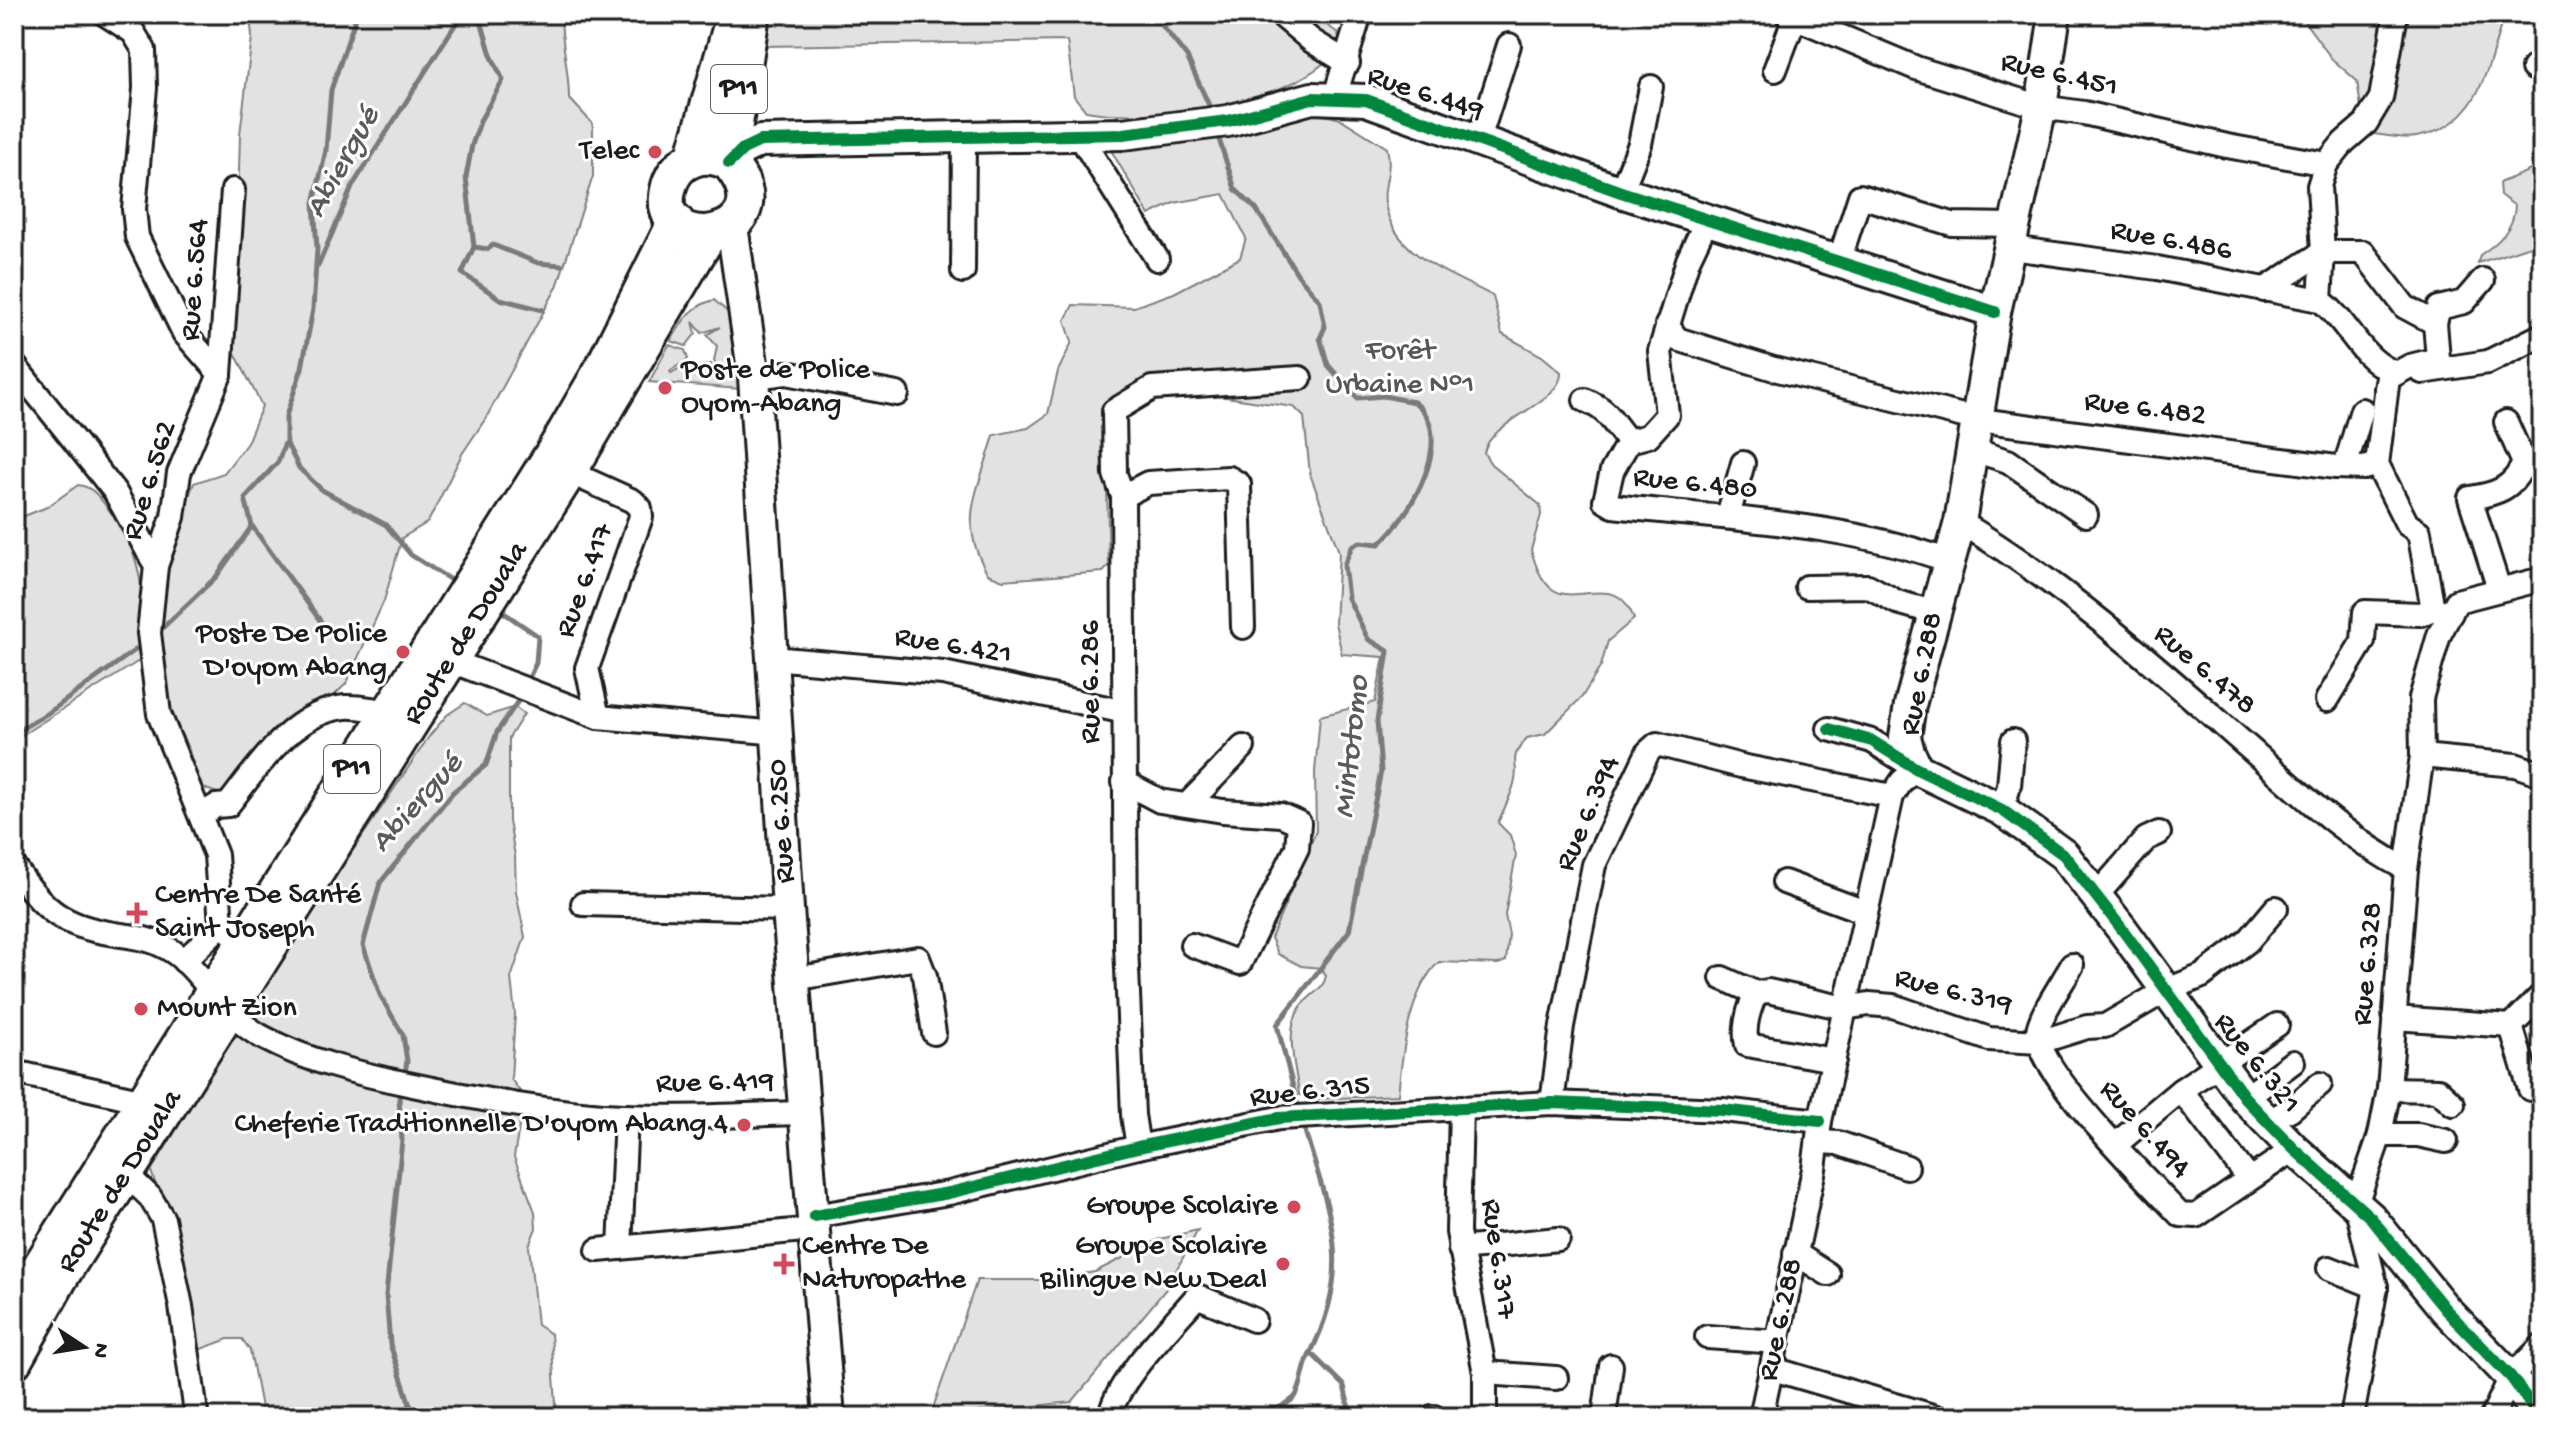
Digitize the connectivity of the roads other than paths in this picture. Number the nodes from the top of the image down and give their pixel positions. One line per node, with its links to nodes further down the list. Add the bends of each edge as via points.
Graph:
1 (105, 14): 39 (street, via 133,32 144,50 134,209 137,237 184,333)
2 (733, 14): 18 (main road, P11)
3 (752, 14): 19 (main road, P11)
4 (1280, 14): 10 (street)
5 (1360, 14): 10 (street)
6 (2055, 14): 14 (street, Rue 6.288)
7 (2396, 14): 20 (street, via 2381,98 2366,123)
8 (1791, 16): 11 (street); 14 (street, Rue 6.451, via 1916,68)
9 (1509, 45): 17 (street)
10 (1348, 63): 13 (street)
11 (1775, 70)
12 (1651, 87): 22 (street, via 1640,144)
13 (1335, 96): 15 (street, Rue 6.449, via 1216,123); 17 (street, Rue 6.449, via 1366,100)
14 (2041, 107): 20 (street, Rue 6.451); 26 (street, Rue 6.288)
15 (1079, 135): 16 (street, Rue 6.449); 29 (street)
16 (964, 136): 19 (street, Rue 6.449, via 760,141); 30 (street)
17 (1479, 139): 22 (street, Rue 6.449)
18 (693, 159): 19 (main road, via 707,156); 24 (main road, via 676,171 667,191)
19 (729, 163): 25 (main road, Route de Douala / P11, via 745,194 742,211)
20 (2326, 164): 28 (street, via 2319,186)
21 (233, 190): 39 (street, Rue 6.564)
22 (1621, 192): 23 (street, Rue 6.449)
23 (1707, 220): 27 (street, Rue 6.449); 36 (street, Rue 6.480)
24 (676, 221): 25 (main road, via 685,229); 65 (main road, P11, via 602,369)
25 (720, 231): 40 (street, Rue 6.250); 52 (main road, Route de Douala / P11)
26 (2013, 236): 27 (street, Rue 6.486, via 1860,196 1841,255); 32 (street, Rue 6.486); 34 (street, Rue 6.288)
27 (1811, 252): 34 (street, Rue 6.449)
28 (2323, 252): 32 (street); 33 (street); 35 (street, via 2363,252 2405,307)
29 (1157, 259)
30 (963, 271)
31 (2483, 280): 35 (street, via 2464,302 2439,308)
32 (2264, 290): 33 (street, Rue 6.486)
33 (2320, 300): 42 (street)
34 (1995, 312): 47 (street, Rue 6.288)
35 (2435, 323): 42 (street, via 2438,359 2410,366)
36 (1667, 325): 47 (street, Rue 6.482, via 1677,339 1774,369 1906,400); 48 (street, Rue 6.480, via 1659,364 1667,415 1648,436)
37 (2542, 335): 42 (street, via 2488,362)
38 (14, 365): 58 (street, via 115,492)
39 (220, 374): 58 (street, Rue 6.562, via 187,447 173,517)
40 (754, 377): 43 (street, via 786,373); 66 (street, Rue 6.250)
41 (1300, 378): 53 (street, Rue 6.286, via 1152,388 1114,411 1115,474)
42 (2392, 378): 50 (street)
43 (897, 394)
44 (1585, 400): 48 (street, via 1607,410)
45 (2362, 410): 51 (street)
46 (2506, 422): 61 (street, via 2524,463 2519,475 2500,493 2470,498)
47 (1976, 435): 51 (street, Rue 6.482); 54 (street); 56 (street, Rue 6.288)
48 (1629, 441): 55 (street, Rue 6.480, via 1612,471 1605,501)
49 (1743, 463): 55 (street)
50 (2377, 464): 51 (street, Rue 6.482); 62 (street, via 2407,524 2419,532)
51 (2345, 467)
52 (569, 472): 65 (main road, Route de Douala / P11); 67 (street, Rue 6.417, via 633,501 641,517)
53 (1123, 496): 64 (street, via 1148,483 1229,478 1239,484); 71 (street, Rue 6.286)
54 (2086, 515)
55 (1728, 516): 57 (street, Rue 6.480, via 1880,540)
56 (1960, 522): 57 (street, Rue 6.288); 87 (street, Rue 6.478, via 2039,571 2312,807 2365,847)
57 (1949, 561): 63 (street, Rue 6.288)
58 (156, 566): 84 (street, Rue 6.562, via 149,633 159,714)
59 (2542, 579): 61 (street)
60 (1807, 587): 63 (street, via 1868,586 1897,602)
61 (2499, 589): 62 (street)
62 (2442, 611): 68 (street, via 2365,612 2363,641); 77 (street, Rue 6.328, via 2421,698)
63 (1933, 612): 78 (street, Rue 6.288, via 1905,737)
64 (1243, 627)
65 (438, 656): 69 (street); 70 (main road, P11); 103 (main road, Route de Douala / P11)
66 (772, 658): 71 (street, Rue 6.421, via 943,673); 74 (street, Rue 6.250)
67 (587, 668): 69 (street); 72 (street, Rue 6.417)
68 (2327, 700)
69 (557, 702): 72 (street)
70 (388, 711): 84 (street, via 345,707 315,716 281,740 228,805); 94 (main road, P11)
71 (1121, 711): 80 (street, Rue 6.286)
72 (598, 717): 74 (street)
73 (1829, 729): 78 (street, via 1872,741)
74 (778, 733): 92 (street, Rue 6.250)
75 (2013, 741): 83 (street)
76 (1243, 747): 82 (street)
77 (2422, 756): 79 (street, via 2515,765); 87 (street, Rue 6.328)
78 (1917, 769): 81 (street, Rue 6.288); 83 (street, Rue 6.321)
79 (2542, 774)
80 (1124, 782): 82 (street, via 1160,801); 130 (street, Rue 6.286, via 1130,1065)
81 (1892, 796): 93 (street, Rue 6.288); 120 (street, Rue 6.394, via 1657,744 1648,752 1594,865)
82 (1189, 803): 95 (street, via 1281,815 1299,823 1300,838 1240,963)
83 (2002, 810): 89 (street, Rue 6.321, via 2064,855)
84 (201, 815): 94 (street, Rue 6.562, via 216,855)
85 (2159, 833): 89 (street, via 2146,839)
86 (14, 866): 96 (street, Rue 6.419, via 33,895 56,916 109,933 147,938)
87 (2406, 869): 105 (street, Rue 6.328)
88 (1784, 882): 93 (street)
89 (2097, 895): 100 (street, Rue 6.321)
90 (583, 904): 92 (street)
91 (2276, 908): 100 (street, Rue 6.319, via 2248,941 2202,976)
92 (788, 909): 99 (street, Rue 6.250)
93 (1865, 912): 104 (street, Rue 6.288)
94 (232, 934): 96 (street); 103 (main road, P11)
95 (1192, 945)
96 (184, 961): 103 (street, Rue 6.419)
97 (2072, 965): 109 (street, via 2038,1029)
98 (1722, 978): 101 (street, Rue 6.319)
99 (794, 979): 108 (street, via 918,958); 123 (street, Rue 6.250)
100 (2165, 991): 109 (street, Rue 6.319, via 2105,1026); 112 (street, Rue 6.321)
101 (1756, 993): 104 (street, Rue 6.319); 110 (street, via 1747,1045)
102 (2542, 995): 107 (street)
103 (219, 1003): 119 (main road, P11); 124 (street, Rue 6.419, via 263,1038 376,1077 448,1093); 133 (main road, Route de Douala / P11)
104 (1845, 1008): 109 (street, Rue 6.319, via 1893,1006 1989,1039); 110 (street, Rue 6.288)
105 (2394, 1018): 107 (street); 115 (street, Rue 6.328)
106 (2277, 1025): 112 (street)
107 (2511, 1026): 116 (street)
108 (934, 1033)
109 (2039, 1042): 129 (street, Rue 6.494, via 2058,1077)
110 (1834, 1060): 126 (street, Rue 6.288)
111 (2293, 1062): 118 (street)
112 (2220, 1063): 117 (street); 118 (street, Rue 6.321)
113 (14, 1072): 119 (street)
114 (2320, 1084): 125 (street)
115 (2389, 1089): 121 (street, via 2438,1090); 127 (street, Rue 6.328)
116 (2530, 1089)
117 (2181, 1090): 129 (street); 134 (street)
118 (2245, 1098): 125 (street, Rue 6.321)
119 (144, 1101): 143 (main road, P11)
120 (1552, 1103): 122 (street, Rue 6.315); 126 (street, Rue 6.315, via 1723,1110)
121 (2453, 1104)
122 (1461, 1107): 130 (street, Rue 6.315, via 1279,1118); 138 (street, Rue 6.317)
123 (806, 1113): 124 (street, Rue 6.419); 136 (street, Rue 6.250)
124 (626, 1116): 136 (street, Rue 6.315, via 609,1249)
125 (2267, 1122): 131 (street, Rue 6.321)
126 (1819, 1131): 132 (street, Rue 6.315); 139 (street, Rue 6.288)
127 (2380, 1135): 128 (street); 135 (street, Rue 6.328)
128 (2446, 1141)
129 (2115, 1145): 134 (street, Rue 6.494, via 2180,1215 2196,1216)
130 (1138, 1147): 136 (street, Rue 6.315)
131 (2294, 1149): 134 (street, Rue 6.494); 135 (street, Rue 6.321)
132 (1907, 1167)
133 (126, 1174): 148 (main road, Route de Douala / P11); 154 (street, via 163,1219)
134 (2249, 1179)
135 (2356, 1204): 142 (street); 152 (street, Rue 6.321, via 2445,1309)
136 (814, 1222): 155 (street, Rue 6.250)
137 (1558, 1239): 138 (street)
138 (1460, 1249): 151 (street, Rue 6.317)
139 (1795, 1253): 141 (street); 146 (street, Rue 6.288)
140 (2329, 1268): 142 (street)
141 (1828, 1274)
142 (2376, 1287): 161 (street)
143 (14, 1308)
144 (1254, 1320): 156 (street, via 1197,1296 1135,1372)
145 (1707, 1337): 146 (street)
146 (1778, 1342): 150 (street, Rue 6.288)
147 (2542, 1346): 152 (street)
148 (14, 1361)
149 (1611, 1366): 158 (street)
150 (1773, 1369): 159 (street, Rue 6.288); 160 (street)
151 (1485, 1373): 153 (street); 157 (street, Rue 6.317)
152 (2524, 1373): 162 (street); 163 (street, Rue 6.321)
153 (1556, 1378)
154 (196, 1413)
155 (829, 1417)
156 (1110, 1417)
157 (1485, 1417)
158 (1604, 1417)
159 (1761, 1417)
160 (1936, 1417)
161 (2352, 1417)
162 (2492, 1417)
163 (2540, 1417)

